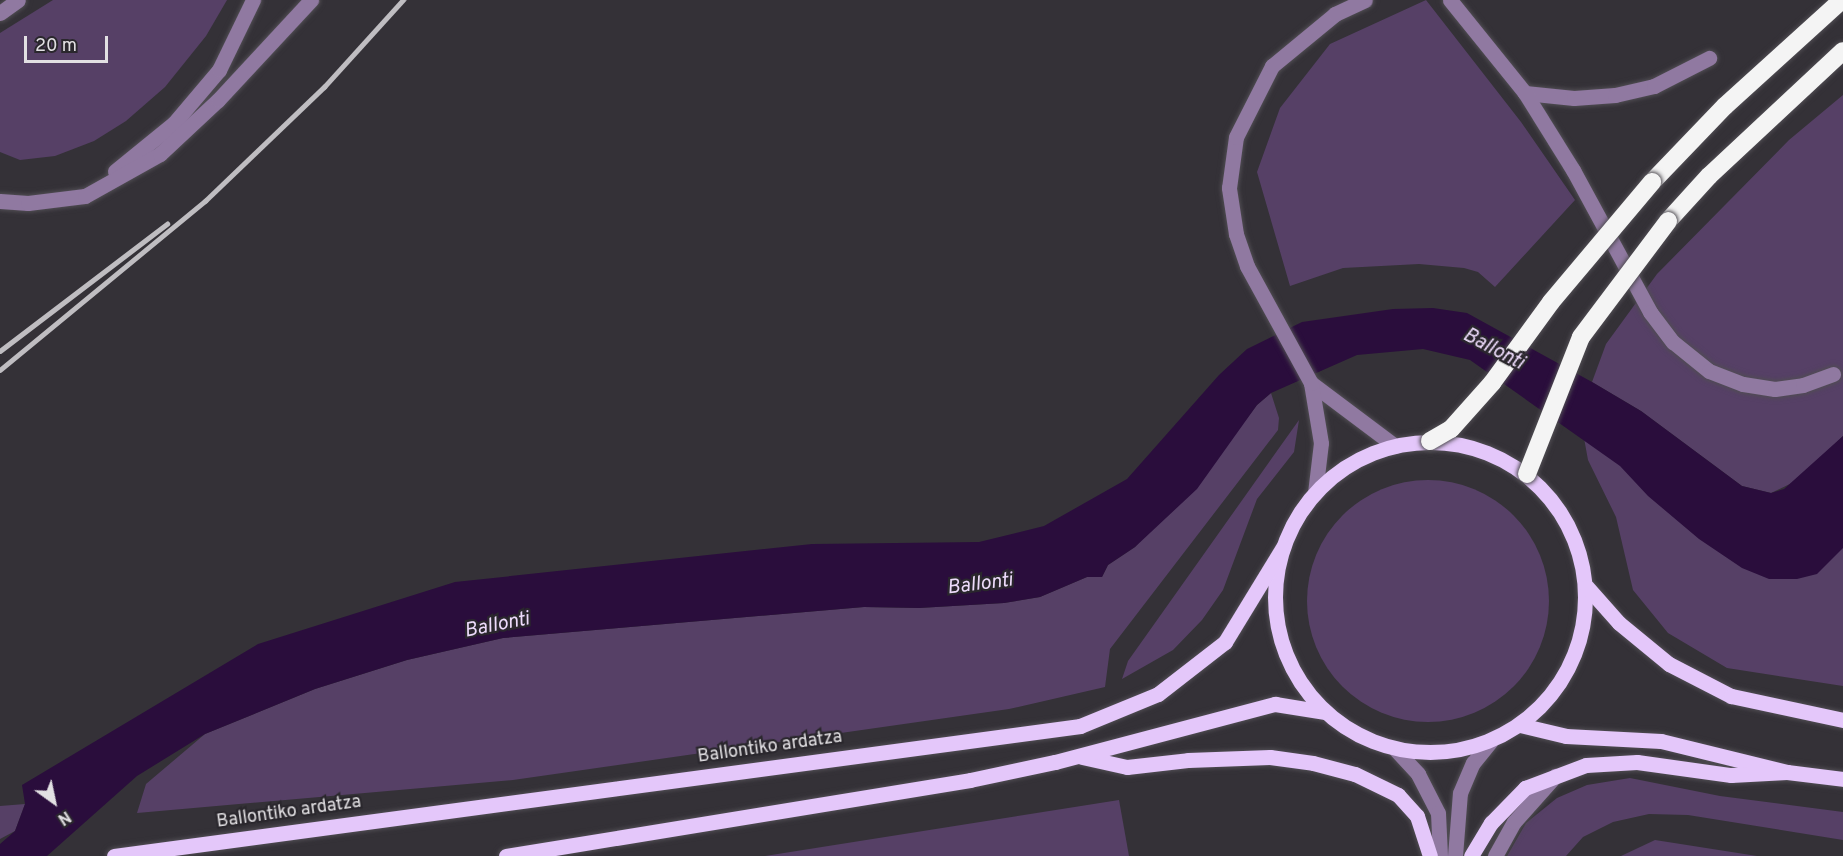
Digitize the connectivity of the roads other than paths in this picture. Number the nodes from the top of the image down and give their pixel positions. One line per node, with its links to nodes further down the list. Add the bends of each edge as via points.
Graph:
1 (18, 0): 7 (street)
2 (253, 0): 11 (street, via 219,70 174,123)
3 (311, 0): 11 (street, via 218,100 160,154)
4 (1365, 0): 14 (street, via 1335,14 1272,66 1236,137 1229,188 1236,234 1247,266)
5 (1450, 0): 10 (street)
6 (1842, 0): 15 (highway, bridge, via 1679,152 1551,302 1492,383 1451,429)
7 (0, 13)
8 (1843, 51): 17 (highway, bridge, via 1709,176 1632,265 1581,337)
9 (1708, 58): 10 (street, via 1654,86 1615,95 1574,98)
10 (1525, 93): 13 (street, via 1573,170 1650,312 1673,342 1709,371 1743,384 1775,389 1803,385)
11 (85, 196): 12 (street, via 28,203)
12 (0, 201)
13 (1833, 374)
14 (1311, 383): 16 (street); 18 (street, via 1321,443)
15 (1430, 441): 16 (main road); 17 (main road, via 1481,450)
16 (1395, 446): 18 (main road, via 1365,456 1338,472)
17 (1527, 474): 20 (main road, via 1557,506 1578,544)
18 (1315, 493): 19 (main road, via 1296,518)
19 (1283, 547): 21 (main road, via 1275,591 1279,636 1296,677); 30 (main road, Ballontiko ardatza, via 1225,642 1158,694 1080,726)
20 (1587, 587): 22 (main road, via 1619,623 1669,664 1731,696); 23 (main road, via 1581,639 1558,688)
21 (1325, 712): 25 (main road, via 1358,735); 26 (main road, via 1275,704)
22 (1843, 720)
23 (1520, 725): 24 (main road); 27 (main road, via 1566,736 1661,741)
24 (1491, 741): 25 (main road, via 1444,753); 34 (street, via 1473,763 1460,793)
25 (1395, 749): 33 (street, via 1418,774 1438,813)
26 (1079, 756): 31 (main road, via 940,786); 32 (main road, via 1127,767 1270,757 1355,774 1398,795 1417,816)
27 (1787, 772): 28 (main road, via 1731,775 1637,762 1586,765); 29 (main road)
28 (1555, 776): 35 (main road, via 1526,788 1505,806); 36 (street, via 1514,822)
29 (1843, 779)
30 (114, 856)
31 (506, 856)
32 (1430, 856)
33 (1440, 856)
34 (1455, 856)
35 (1471, 856)
36 (1495, 856)

